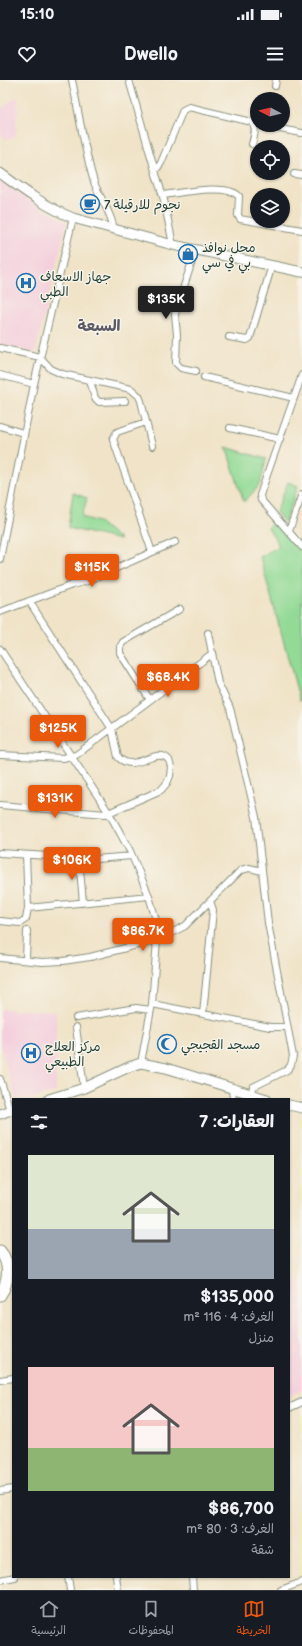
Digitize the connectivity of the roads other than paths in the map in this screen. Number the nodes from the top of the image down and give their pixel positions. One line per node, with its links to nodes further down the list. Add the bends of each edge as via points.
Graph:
1 (72, 80): 12 (street, via 94,181)
2 (129, 80): 6 (street)
3 (290, 131): 4 (street)
4 (302, 133)
5 (253, 140): 6 (street, via 255,130 252,122 186,108)
6 (155, 171): 10 (street)
7 (0, 173): 11 (street, via 35,198)
8 (294, 174): 9 (street)
9 (302, 175)
10 (163, 195): 13 (street, via 208,189 232,192 239,196 240,219); 14 (street)
11 (73, 218): 12 (street); 20 (street)
12 (114, 230): 14 (street)
13 (302, 230)
14 (173, 244): 15 (street)
15 (196, 249): 16 (street); 21 (street, via 175,314 176,362 181,368)
16 (272, 265): 17 (street); 18 (street, via 250,338 247,340)
17 (302, 272)
18 (229, 336)
19 (0, 348): 20 (street)
20 (40, 357): 25 (street, via 56,371); 26 (street)
21 (196, 371)
22 (302, 375): 27 (street)
23 (0, 376): 26 (street)
24 (204, 377): 28 (street)
25 (90, 380): 29 (street, via 95,398 99,402); 30 (street, via 135,392 141,401)
26 (34, 384): 33 (street)
27 (299, 391): 28 (street)
28 (294, 398): 34 (street)
29 (125, 401)
30 (146, 422): 35 (street); 41 (street, via 117,432 113,439)
31 (0, 426): 33 (street)
32 (230, 428): 34 (street)
33 (24, 433): 38 (street)
34 (280, 440): 37 (street, via 260,495 261,500)
35 (152, 446)
36 (302, 494): 37 (street)
37 (289, 531): 40 (street)
38 (2, 536): 42 (street)
39 (175, 542): 41 (street)
40 (302, 547)
41 (152, 552): 43 (street, via 87,581)
42 (0, 559)
43 (29, 601): 45 (street); 50 (street)
44 (180, 609): 49 (street, via 123,642 120,647 120,654)
45 (0, 612)
46 (208, 633): 48 (street)
47 (0, 649): 52 (street)
48 (213, 653): 49 (street); 59 (street, via 218,683 230,708 256,817)
49 (150, 700): 50 (street)
50 (112, 729): 52 (street); 54 (street, via 116,754 120,760 137,762 164,755 169,760 171,772 167,783 158,792)
51 (0, 756): 52 (street)
52 (72, 757): 54 (street)
53 (0, 805): 54 (street)
54 (109, 813): 57 (street)
55 (0, 853): 56 (street)
56 (26, 855): 58 (street); 63 (street)
57 (132, 856): 58 (street, via 110,859); 60 (street)
58 (79, 858): 62 (street)
59 (262, 871): 61 (street, via 249,868 241,870); 73 (street, via 268,924)
60 (149, 896): 62 (street); 66 (street, via 156,920)
61 (210, 902): 66 (street, via 185,926); 70 (street, via 213,910)
62 (83, 903): 63 (street)
63 (28, 908): 64 (street, via 23,922)
64 (0, 921)
65 (27, 931): 68 (street)
66 (157, 940): 68 (street, via 72,960); 69 (street)
67 (0, 958): 68 (street)
68 (26, 960)
69 (151, 1007): 70 (street); 71 (street); 74 (street)
70 (203, 1014): 73 (street, via 270,1027)
71 (76, 1018)
72 (76, 1027): 76 (street)
73 (287, 1027): 78 (street, via 293,1056 291,1065 287,1070 253,1087)
74 (141, 1064): 76 (street); 77 (street, via 166,1068)
75 (0, 1079): 84 (street)
76 (84, 1088): 79 (street)
77 (232, 1089): 78 (street); 80 (street)
78 (251, 1094): 81 (street)
79 (52, 1098)
80 (233, 1098)
81 (264, 1098)
82 (290, 1105): 83 (street)
83 (302, 1108)
84 (11, 1110): 85 (street)
85 (0, 1114)
86 (0, 1251): 87 (highway, via 8,1275)
87 (0, 1295)
88 (12, 1378): 89 (street)
89 (0, 1380)
90 (302, 1402): 91 (street)
91 (290, 1408)
92 (12, 1489): 93 (street)
93 (0, 1491)
94 (12, 1578): 98 (street)
95 (68, 1578): 100 (street)
96 (116, 1578): 101 (street)
97 (192, 1578): 102 (street)
98 (0, 1580)
99 (302, 1582): 103 (street)
100 (70, 1590)
101 (118, 1590)
102 (193, 1590)
103 (281, 1590)

